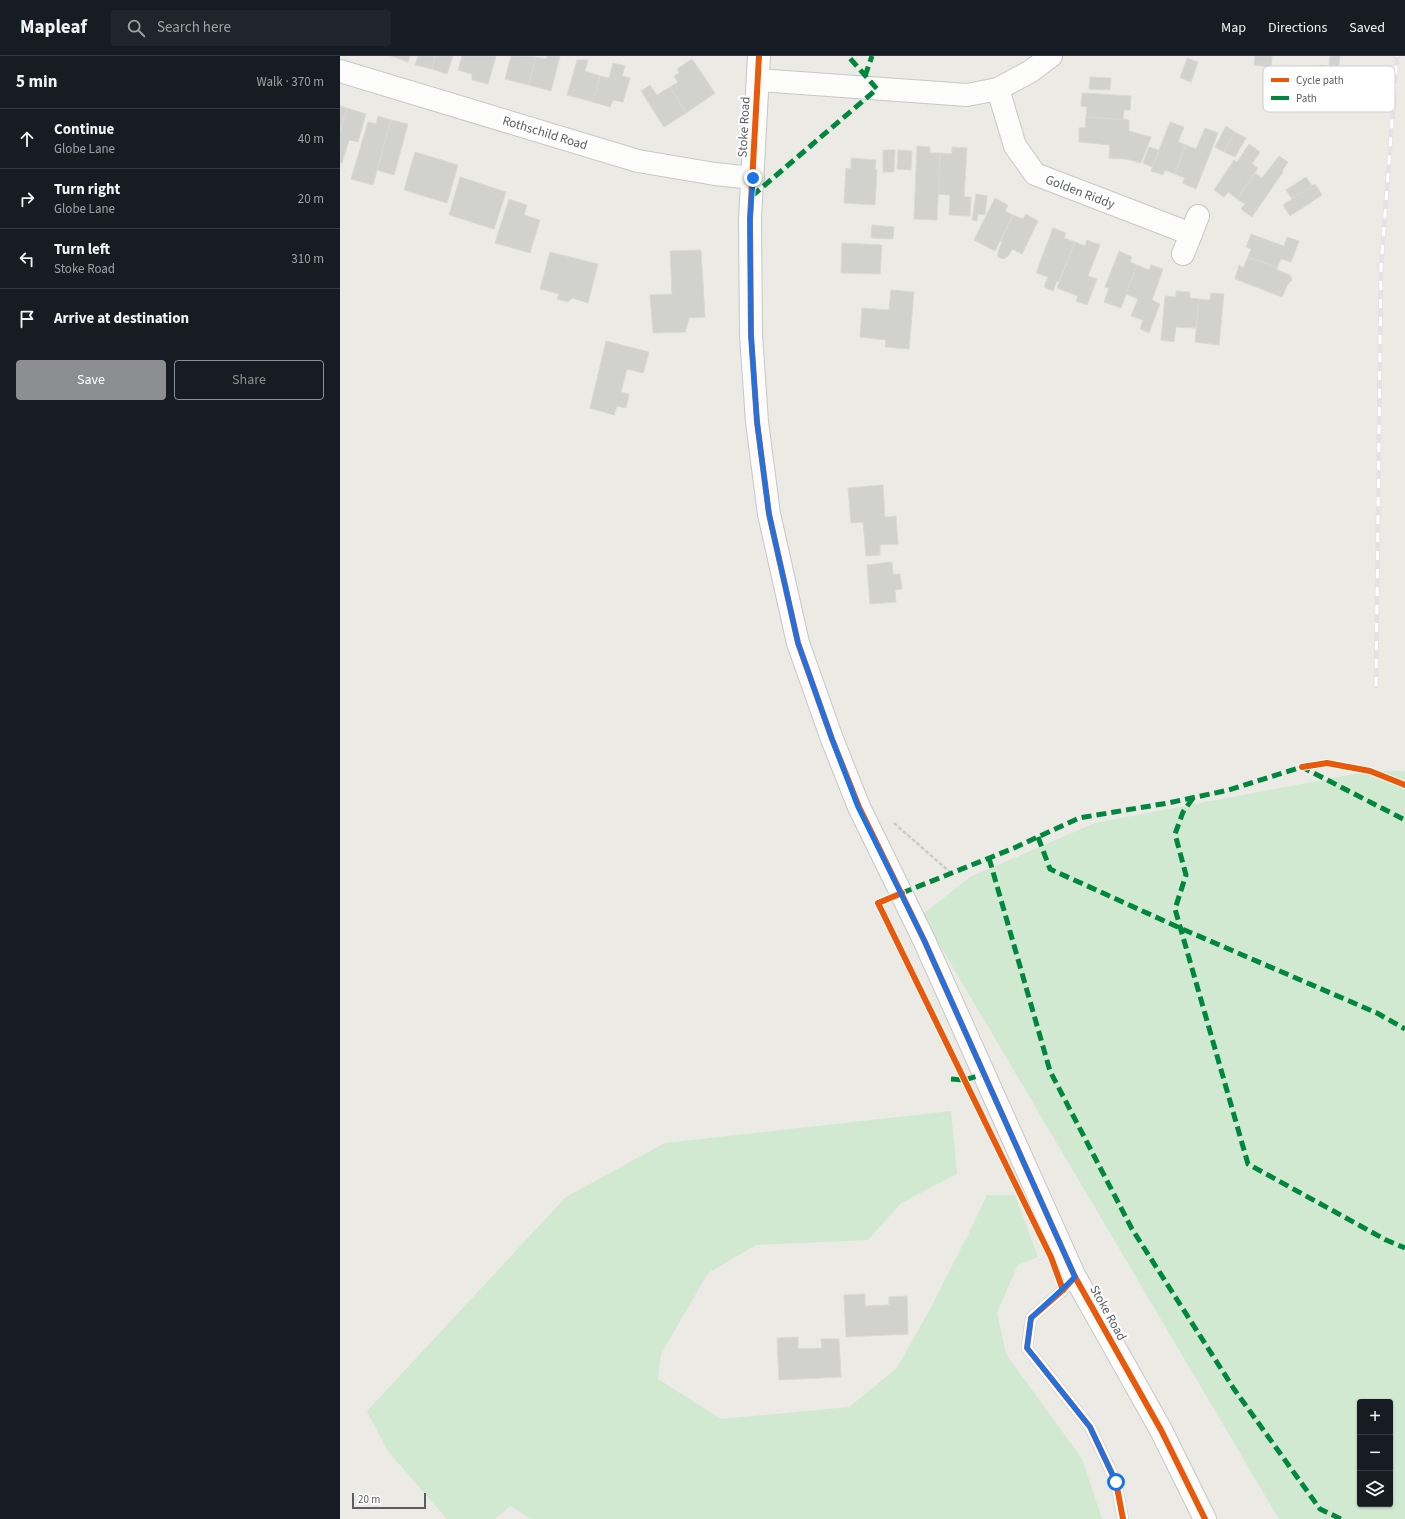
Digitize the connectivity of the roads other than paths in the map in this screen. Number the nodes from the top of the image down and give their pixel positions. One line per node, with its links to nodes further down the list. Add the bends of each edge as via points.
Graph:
1 (759, 56): 4 (street, Stoke Road)
2 (1051, 56): 5 (street, via 1031,71)
3 (340, 71): 6 (street, Rothschild Road, via 638,161)
4 (758, 80): 5 (street, via 967,95); 6 (street, Stoke Road)
5 (998, 89): 7 (street, Golden Riddy, via 1015,146 1035,174 1194,225)
6 (753, 178): 8 (street, Stoke Road, via 750,219 751,336 757,422 769,514 798,643 858,807 924,940)
7 (1184, 254)
8 (1075, 1277): 9 (lane, via 1031,1318 1027,1348 1090,1427 1116,1482); 10 (street, Stoke Road, via 1161,1430)
9 (1123, 1519)
10 (1205, 1519)

